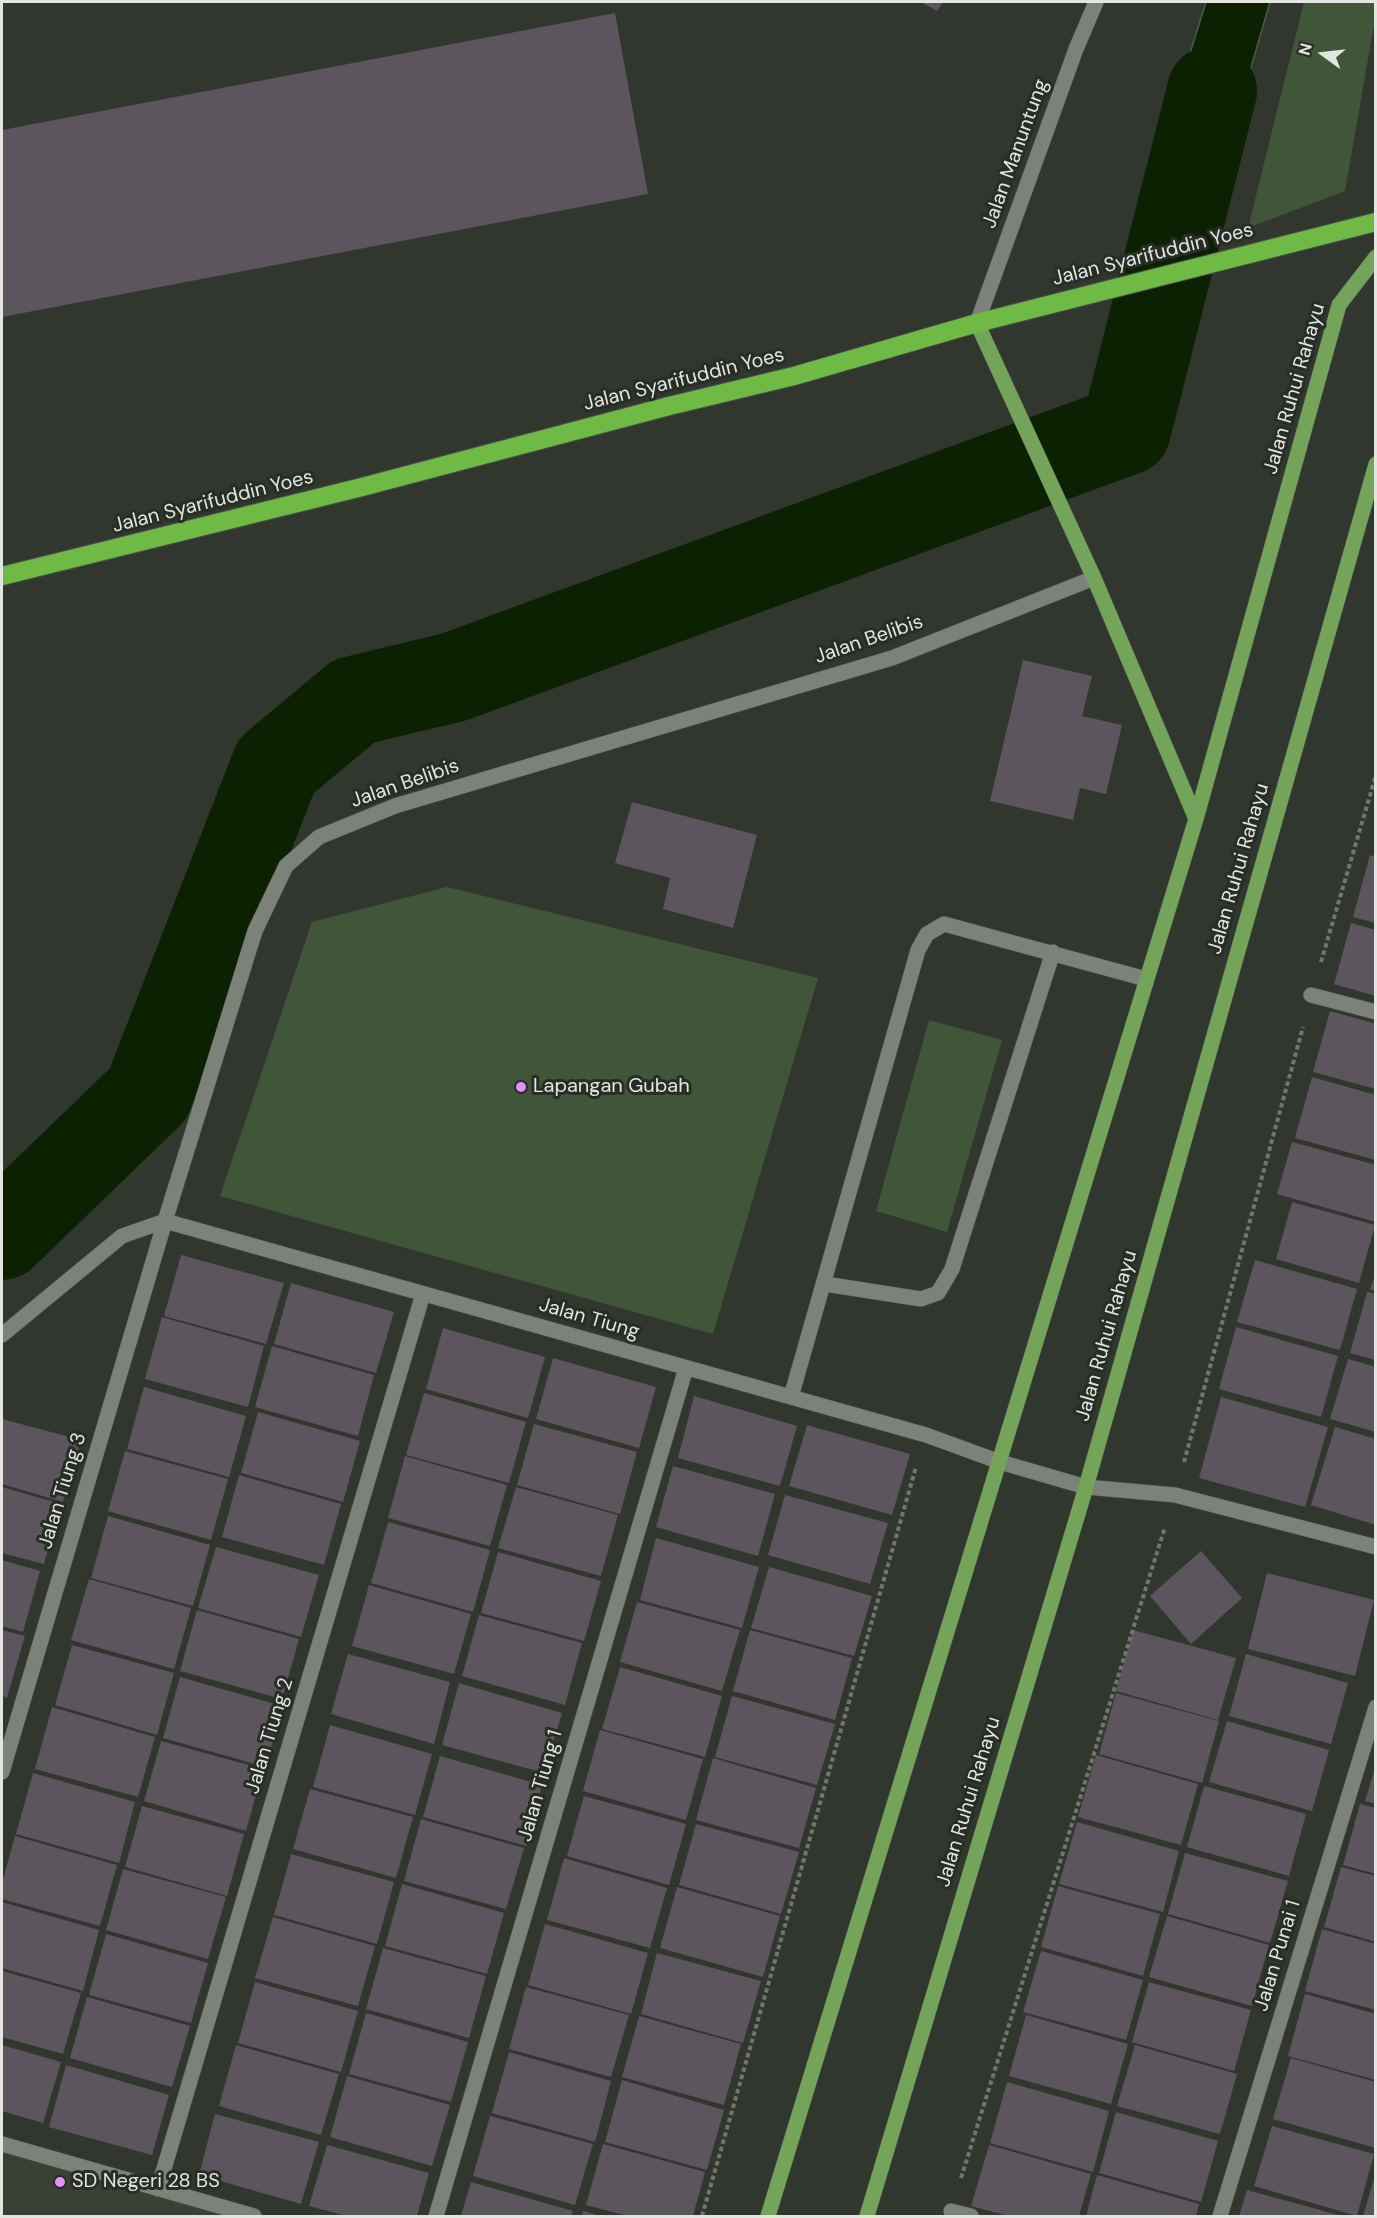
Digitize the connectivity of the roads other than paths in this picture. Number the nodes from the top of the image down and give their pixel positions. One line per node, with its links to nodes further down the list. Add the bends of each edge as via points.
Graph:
1 (1096, 2): 4 (street, Jalan Manuntung)
2 (1376, 222): 4 (highway, Jalan Syarifuddin Yoes)
3 (1376, 257): 8 (main road, Jalan Ruhui Rahayu, via 1339,305)
4 (977, 323): 6 (highway, Jalan Syarifuddin Yoes, via 794,376); 7 (main road)
5 (1376, 464): 20 (main road, Jalan Ruhui Rahayu)
6 (2, 576)
7 (1094, 578): 8 (main road); 13 (street, Jalan Belibis, via 892,658 395,806 319,837 286,866 255,931)
8 (1196, 819): 10 (main road, Jalan Ruhui Rahayu)
9 (1053, 952): 10 (street); 14 (street, via 952,1269 938,1293 921,1299); 14 (street, via 944,924 927,934 918,950)
10 (1146, 979): 19 (main road, Jalan Ruhui Rahayu)
11 (1311, 995): 12 (street)
12 (1376, 1012)
13 (165, 1221): 15 (street, Jalan Tiung); 16 (street, via 122,1236); 23 (street, Jalan Tiung 3)
14 (825, 1284): 18 (street)
15 (423, 1294): 17 (street, Jalan Tiung); 25 (street, Jalan Tiung 2)
16 (2, 1335)
17 (686, 1368): 18 (street, Jalan Tiung); 28 (street, Jalan Tiung 1)
18 (791, 1398): 19 (street, Jalan Tiung, via 926,1435)
19 (1000, 1462): 20 (street, Jalan Tiung); 29 (main road, Jalan Ruhui Rahayu)
20 (1086, 1487): 21 (street, Jalan Tiung, via 1175,1495); 30 (main road, Jalan Ruhui Rahayu)
21 (1376, 1547)
22 (1376, 1707): 32 (street, Jalan Punai 1)
23 (2, 1772)
24 (2, 2144): 25 (street)
25 (158, 2189): 27 (street)
26 (951, 2211): 31 (street)
27 (254, 2217)
28 (436, 2217)
29 (768, 2217)
30 (867, 2217)
31 (971, 2217)
32 (1220, 2217)

